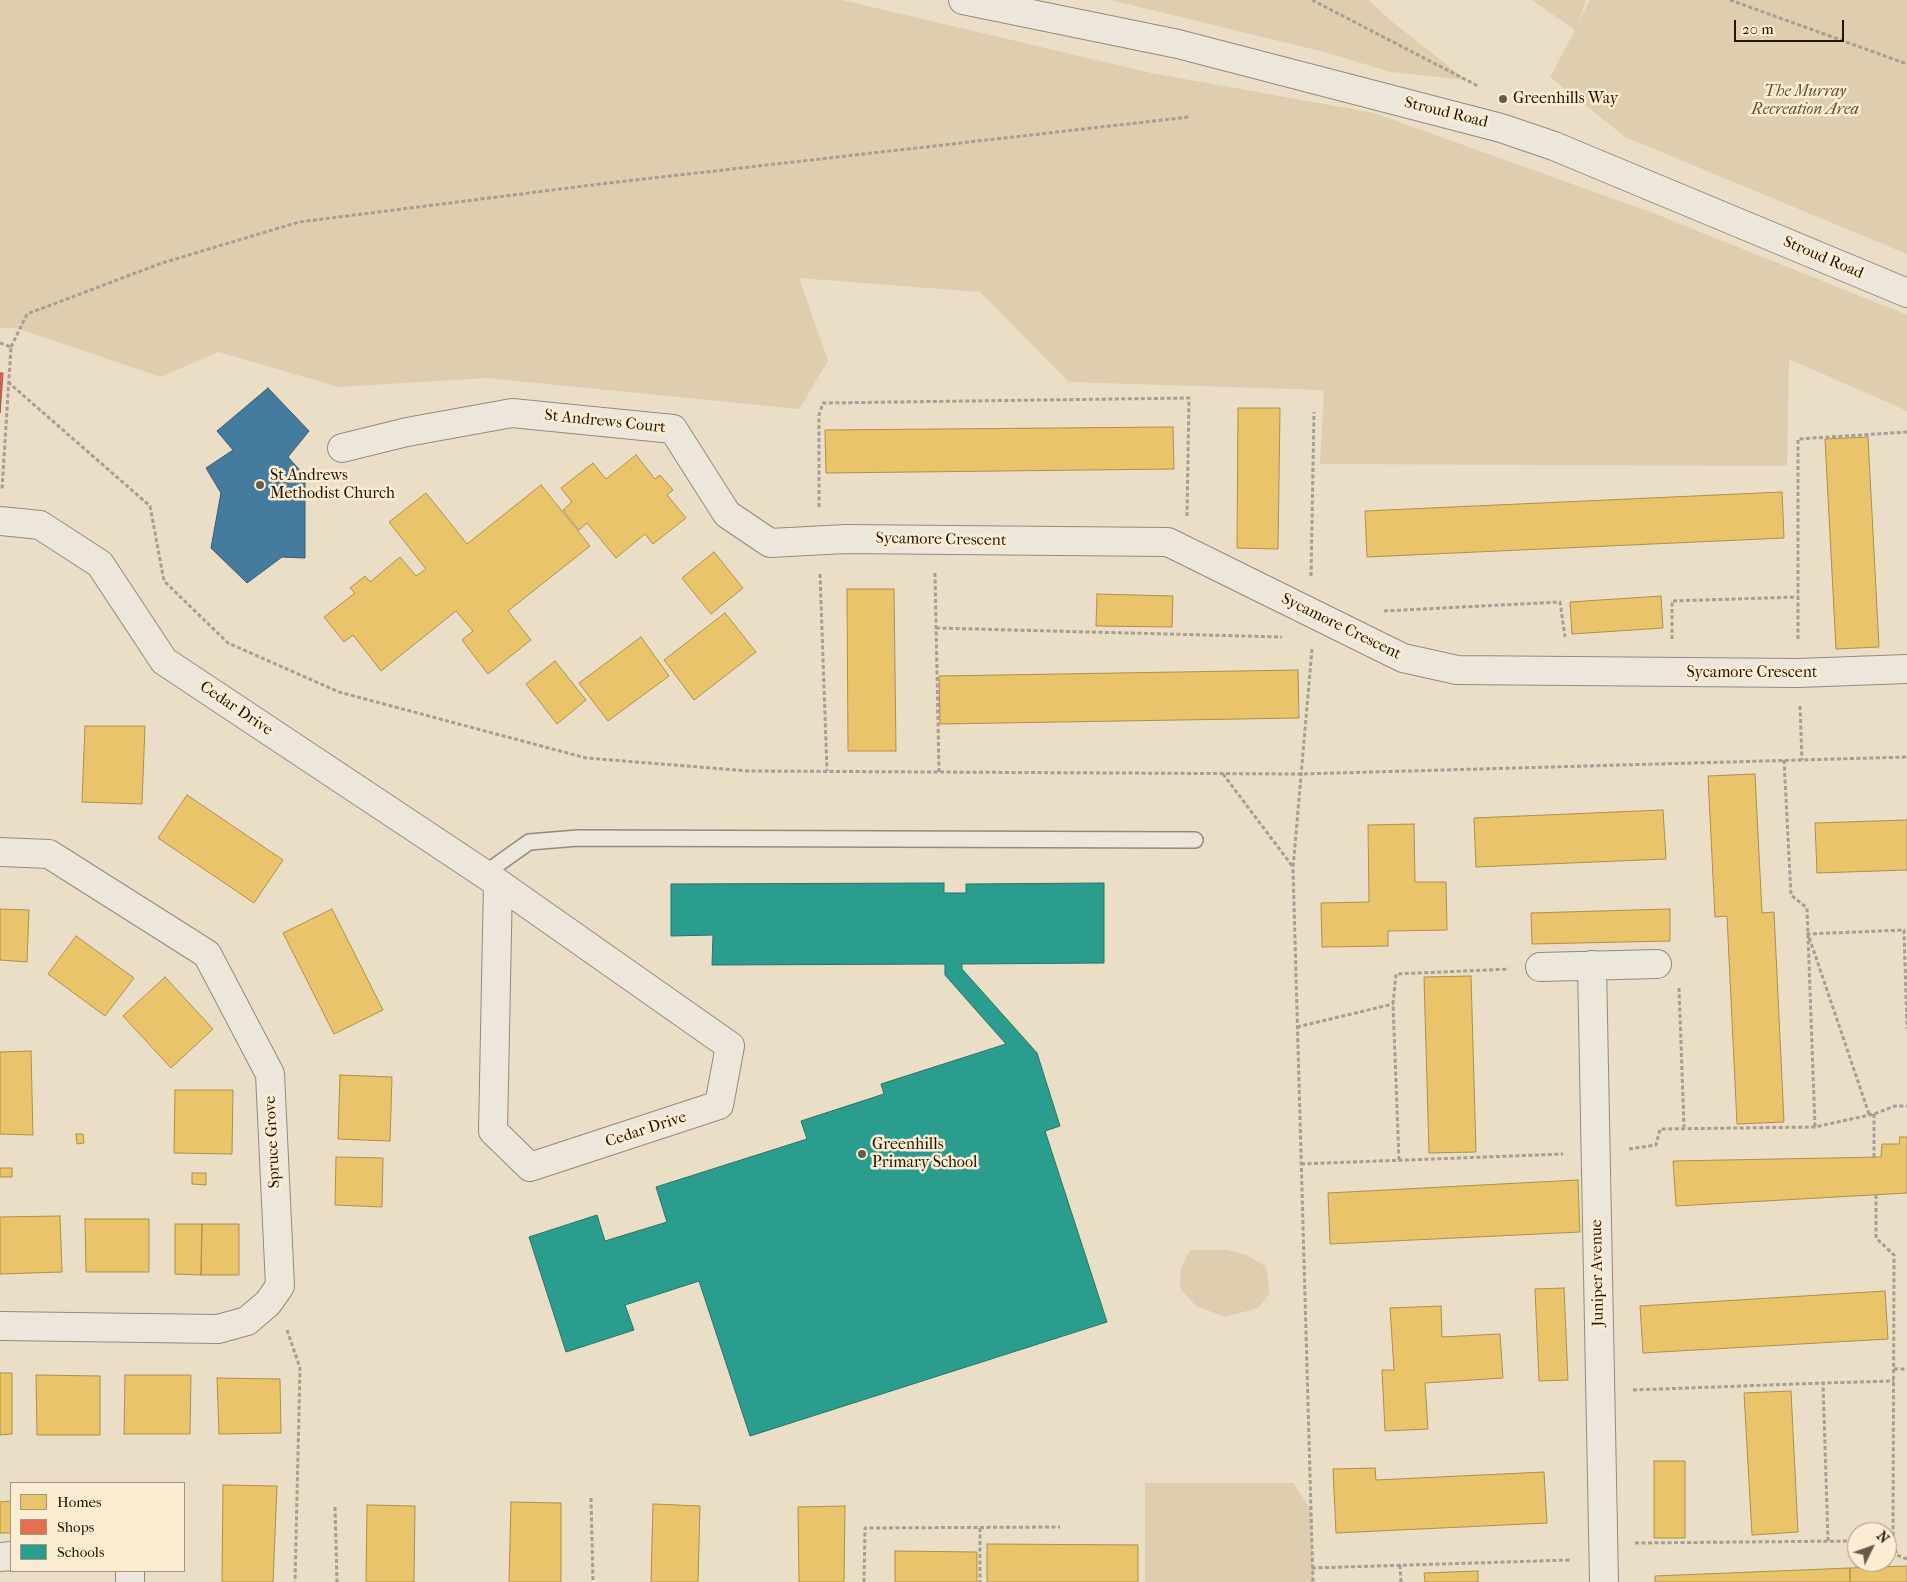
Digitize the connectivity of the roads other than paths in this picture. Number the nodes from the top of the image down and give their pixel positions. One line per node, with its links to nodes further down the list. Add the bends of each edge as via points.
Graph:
1 (963, 0): 2 (street, Stroud Road, via 1178,44 1502,128 1554,146)
2 (1907, 293)
3 (342, 448): 5 (street, St Andrews Court, via 407,432 512,413 672,429 727,514 770,543)
4 (1, 509): 9 (street, Cedar Drive, via 40,525 100,564 164,661)
5 (833, 539): 6 (street, Sycamore Crescent, via 1168,542 1403,658 1457,670 1798,673)
6 (1907, 669)
7 (1195, 840): 9 (lane, via 578,838 529,842)
8 (0, 852): 13 (street, Spruce Grove, via 49,854 207,954 270,1074 280,1286 268,1303 247,1321 218,1329)
9 (491, 879): 9 (street, Cedar Drive, via 493,1131 530,1168 719,1105 730,1046)
10 (1657, 964): 11 (street)
11 (1592, 965): 12 (street); 14 (street, Juniper Avenue)
12 (1540, 967)
13 (0, 1326)
14 (1603, 1561)

